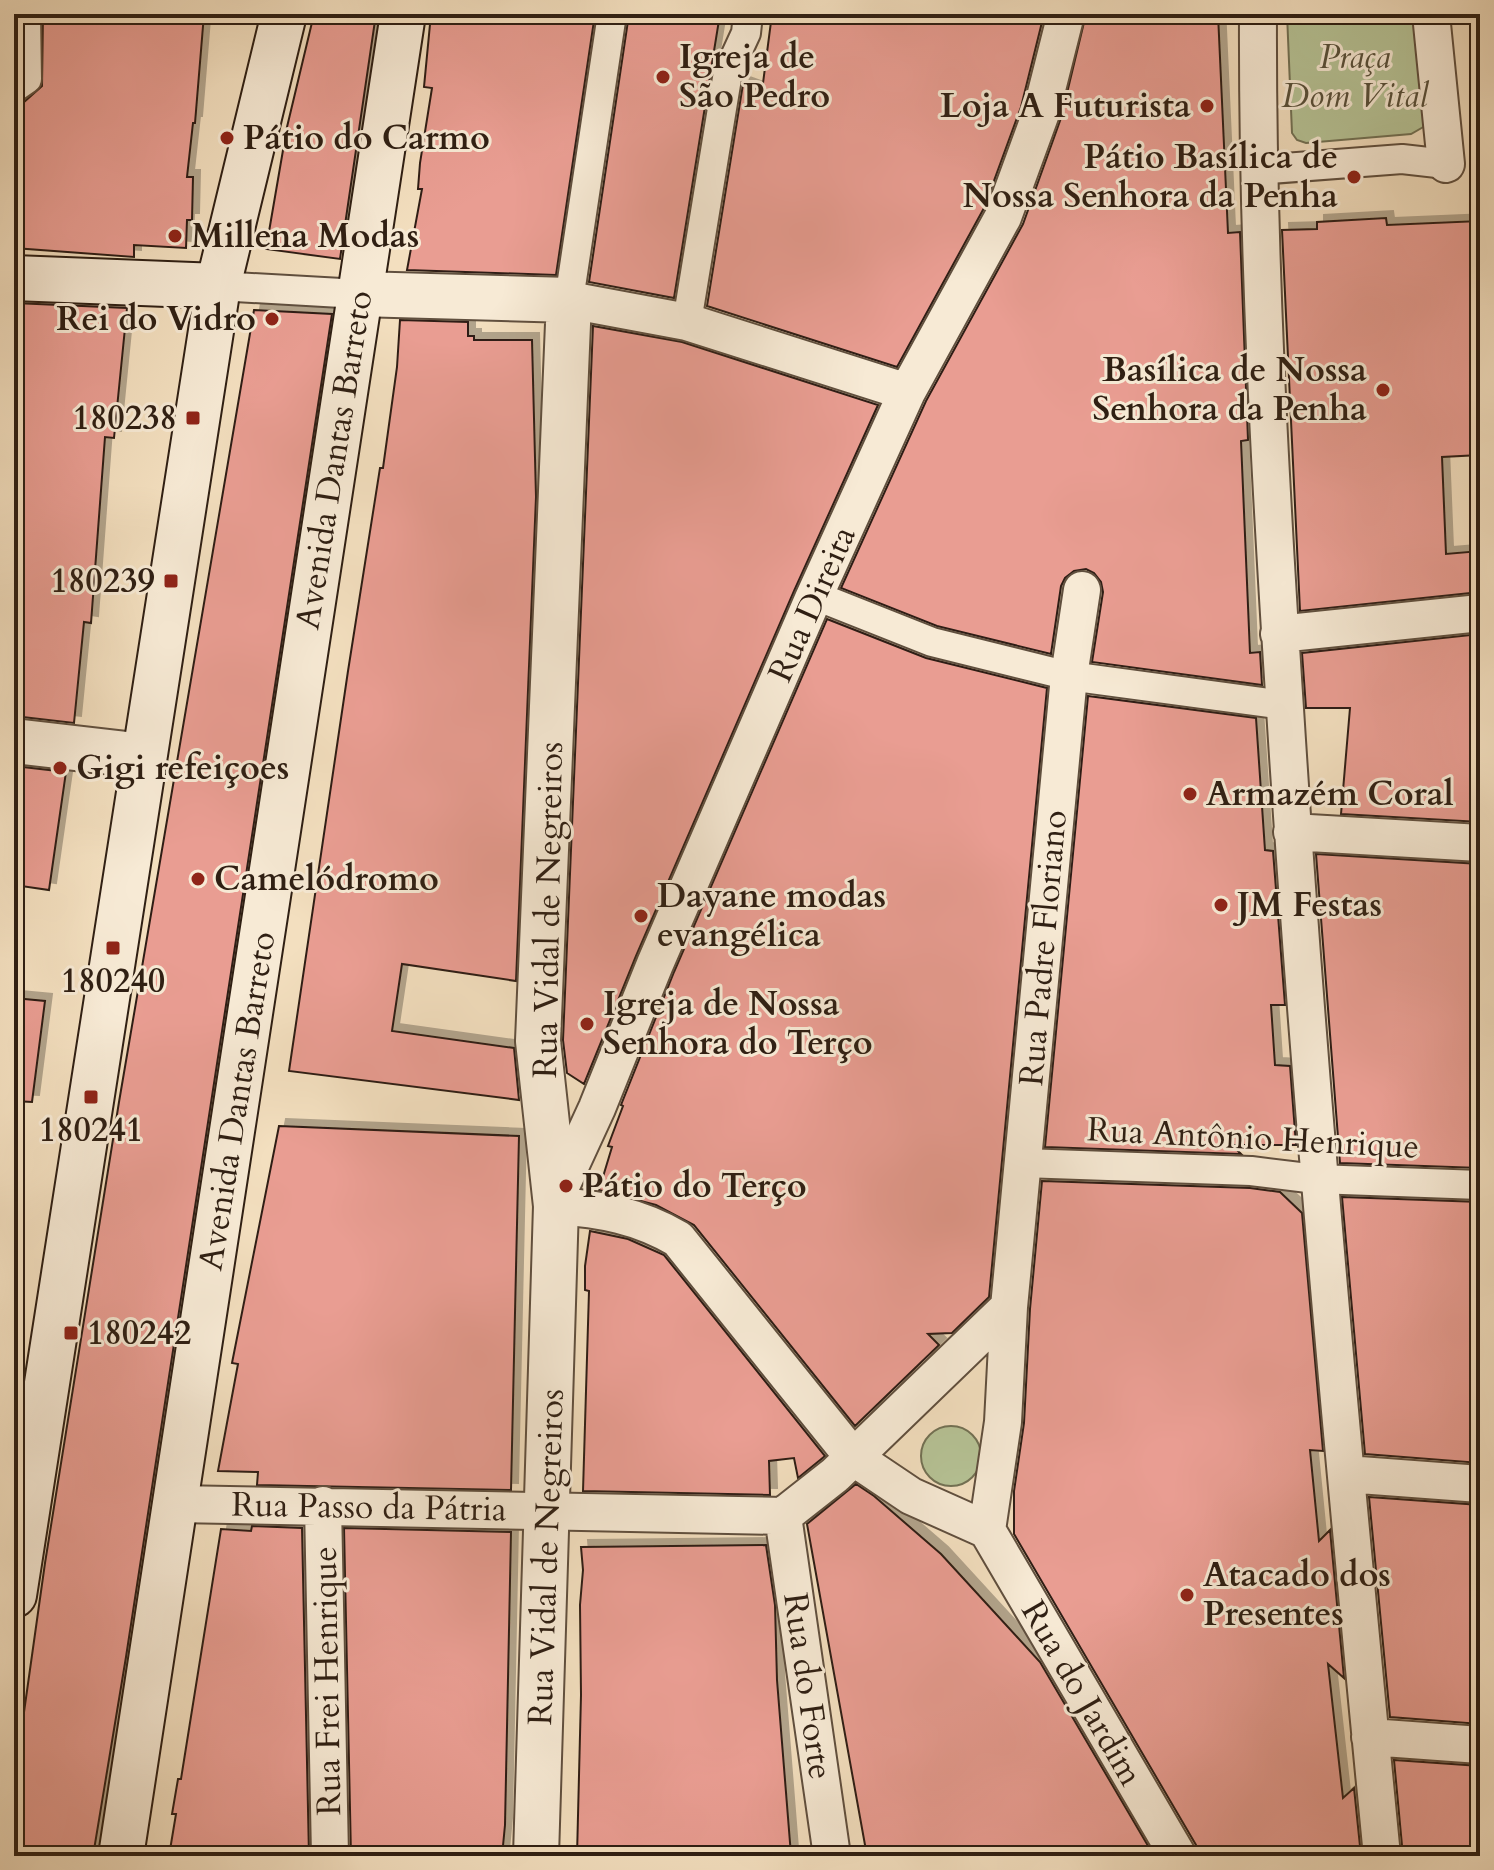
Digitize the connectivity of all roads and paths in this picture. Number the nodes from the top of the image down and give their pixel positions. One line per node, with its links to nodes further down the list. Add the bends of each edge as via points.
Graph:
1 (26, 14): 9 (street, via 27,79)
2 (284, 14): 13 (main road)
3 (403, 14): 14 (main road, Avenida Dantas Barreto)
4 (612, 14): 15 (street)
5 (748, 14): 16 (street, via 746,33 728,72)
6 (1066, 14): 17 (street, Rua Direita, via 1041,113 1003,217)
7 (1258, 14): 11 (street)
8 (1431, 14): 10 (street)
9 (14, 88)
10 (1446, 164): 11 (street, via 1402,159)
11 (1258, 170): 21 (street)
12 (14, 278): 13 (main road)
13 (218, 286): 14 (street); 25 (main road)
14 (359, 294): 15 (main road); 36 (main road, Avenida Dantas Barreto)
15 (569, 300): 16 (street); 31 (main road, Rua Vidal de Negreiros, via 538,1041)
16 (687, 322): 17 (street)
17 (907, 392): 19 (street, Rua Direita)
18 (1082, 590): 22 (street, Rua Padre Floriano)
19 (816, 596): 22 (street, via 932,642); 31 (street, Rua Direita)
20 (1480, 613): 21 (street)
21 (1279, 634): 23 (street)
22 (1069, 676): 23 (street); 28 (street, Rua Padre Floriano)
23 (1285, 705): 26 (street)
24 (14, 741): 25 (main road)
25 (144, 756): 41 (main road)
26 (1292, 832): 27 (street); 29 (street)
27 (1480, 843)
28 (1023, 1163): 29 (street, Rua Antônio Henrique, via 1251,1171); 32 (street, Rua Padre Floriano)
29 (1320, 1179): 30 (street, Rua Antônio Henrique); 34 (street)
30 (1480, 1185)
31 (556, 1201): 33 (street, via 605,1209 678,1239); 38 (main road, Rua Vidal de Negreiros)
32 (1009, 1307): 33 (street); 40 (street, Rua Padre Floriano, via 1003,1422)
33 (844, 1466): 39 (street); 40 (street)
34 (1346, 1474): 35 (street); 42 (street)
35 (1480, 1484)
36 (176, 1504): 37 (street, Rua Passo da Pátria); 44 (main road, Avenida Dantas Barreto)
37 (323, 1505): 38 (street, Rua Passo da Pátria); 45 (street, Rua Frei Henrique)
38 (548, 1510): 39 (street, Rua Passo da Pátria); 46 (main road, Rua Vidal de Negreiros)
39 (783, 1516): 47 (street, Rua do Forte)
40 (987, 1530): 48 (street, Rua do Jardim)
41 (14, 1595)
42 (1370, 1737): 43 (street); 49 (street)
43 (1480, 1745)
44 (121, 1856)
45 (330, 1856)
46 (536, 1856)
47 (832, 1856)
48 (1178, 1856)
49 (1382, 1856)

